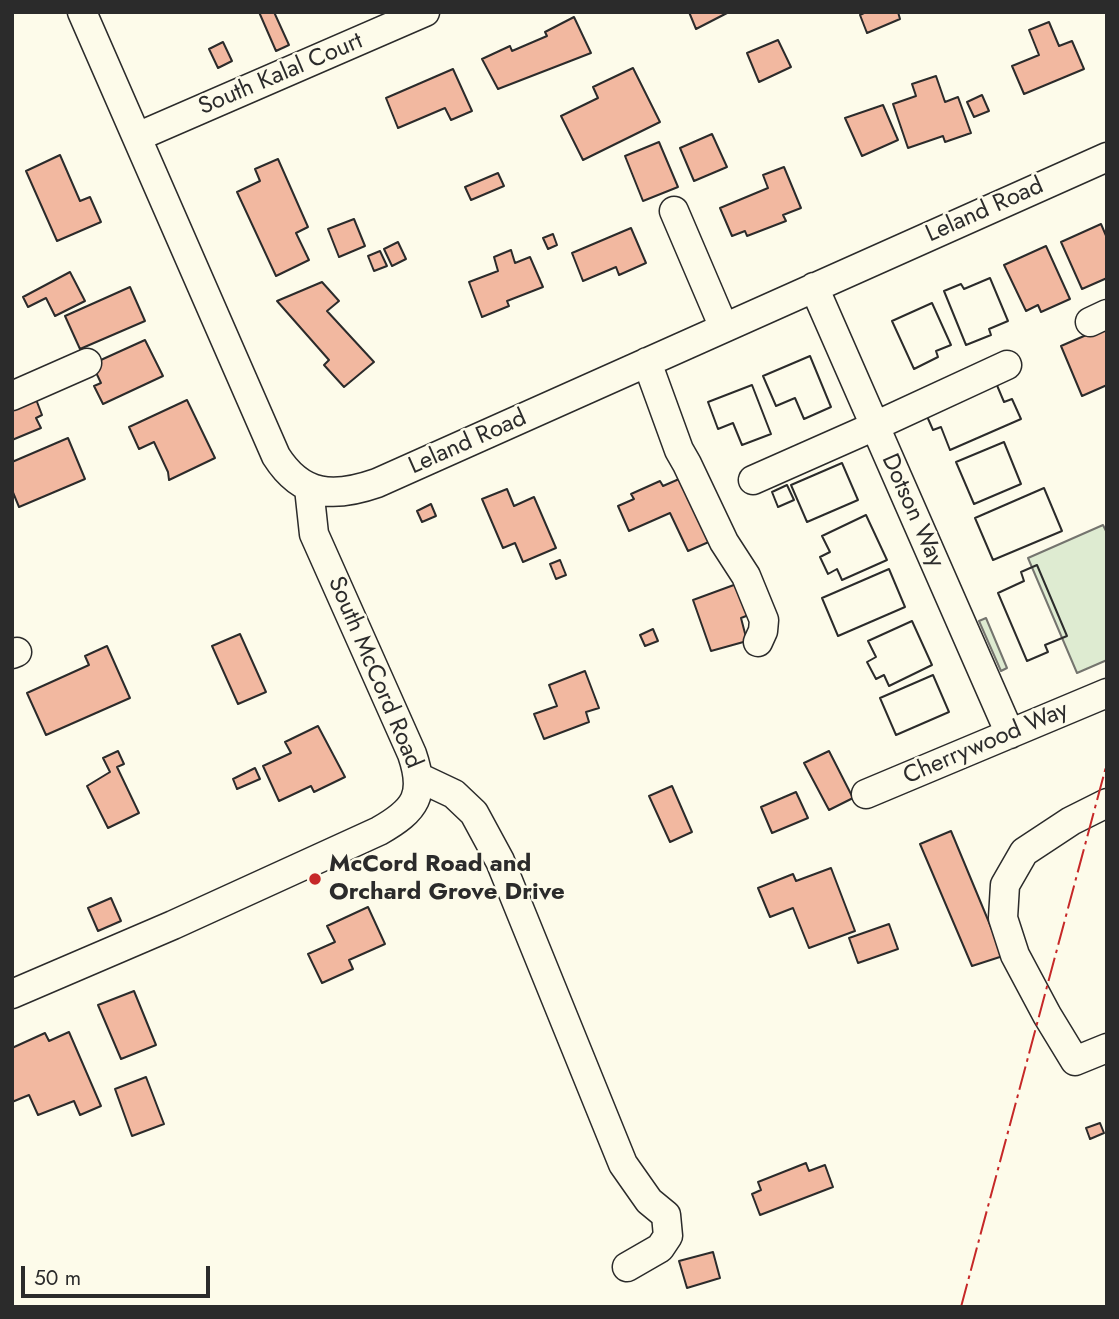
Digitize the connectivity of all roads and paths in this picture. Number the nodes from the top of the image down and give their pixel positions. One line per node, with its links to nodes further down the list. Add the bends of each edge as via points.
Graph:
1 (82, 12): 3 (street)
2 (425, 12): 3 (street, South Kalal Court)
3 (137, 137): 14 (street, via 276,456)
4 (1107, 158): 6 (street, Leland Road)
5 (674, 211): 7 (street)
6 (814, 287): 7 (street, Leland Road); 12 (street, Dotson Way)
7 (724, 328): 8 (street, Leland Road)
8 (648, 362): 14 (street, Leland Road, via 377,483 337,492); 15 (street, via 679,450 746,576 764,620)
9 (87, 363): 11 (street)
10 (1007, 365): 12 (street)
11 (12, 396)
12 (875, 426): 13 (street); 17 (street, Dotson Way)
13 (753, 480)
14 (309, 488): 18 (street, South McCord Road, via 314,534)
15 (758, 642)
16 (1107, 693): 17 (street, Cherrywood Way)
17 (1010, 734): 19 (street, Cherrywood Way)
18 (418, 776): 21 (street, South McCord Road, via 414,802 402,817 379,831); 23 (street, via 454,794 474,813 500,861 624,1164 649,1201 666,1215 668,1236 660,1248)
19 (866, 794)
20 (1107, 803): 22 (street, via 1024,852 1005,885 1003,918 1015,956 1075,1061)
21 (17, 992)
22 (1107, 1048)
23 (627, 1267)

